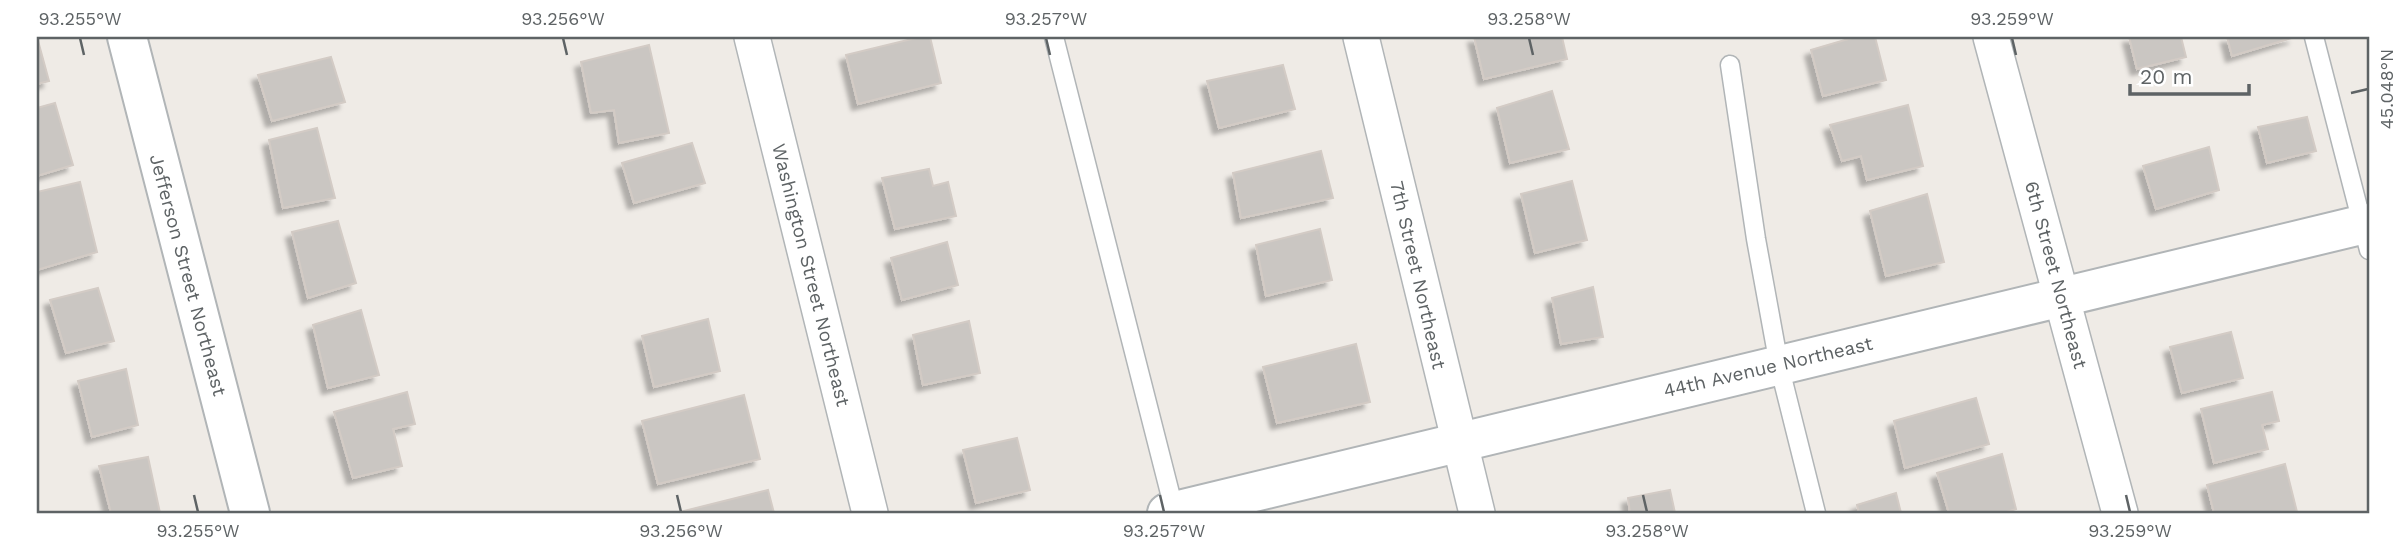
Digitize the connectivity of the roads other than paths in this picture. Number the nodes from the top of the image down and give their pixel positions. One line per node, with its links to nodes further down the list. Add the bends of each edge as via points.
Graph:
1 (127, 37): 12 (street, Jefferson Street Northeast)
2 (752, 37): 13 (street, Washington Street Northeast)
3 (1054, 37): 14 (lane)
4 (1361, 37): 11 (street, 7th Street Northeast)
5 (1991, 37): 9 (street, 6th Street Northeast)
6 (2314, 37): 8 (lane)
7 (1730, 65): 10 (lane)
8 (2367, 233): 9 (street, 44th Avenue Northeast)
9 (2062, 297): 10 (street, 44th Avenue Northeast); 17 (street, 6th Street Northeast)
10 (1779, 365): 11 (street, 44th Avenue Northeast); 16 (lane)
11 (1458, 442): 14 (street, 44th Avenue Northeast); 15 (street, 7th Street Northeast)
12 (250, 513)
13 (870, 513)
14 (1172, 513)
15 (1476, 513)
16 (1815, 513)
17 (2120, 513)

